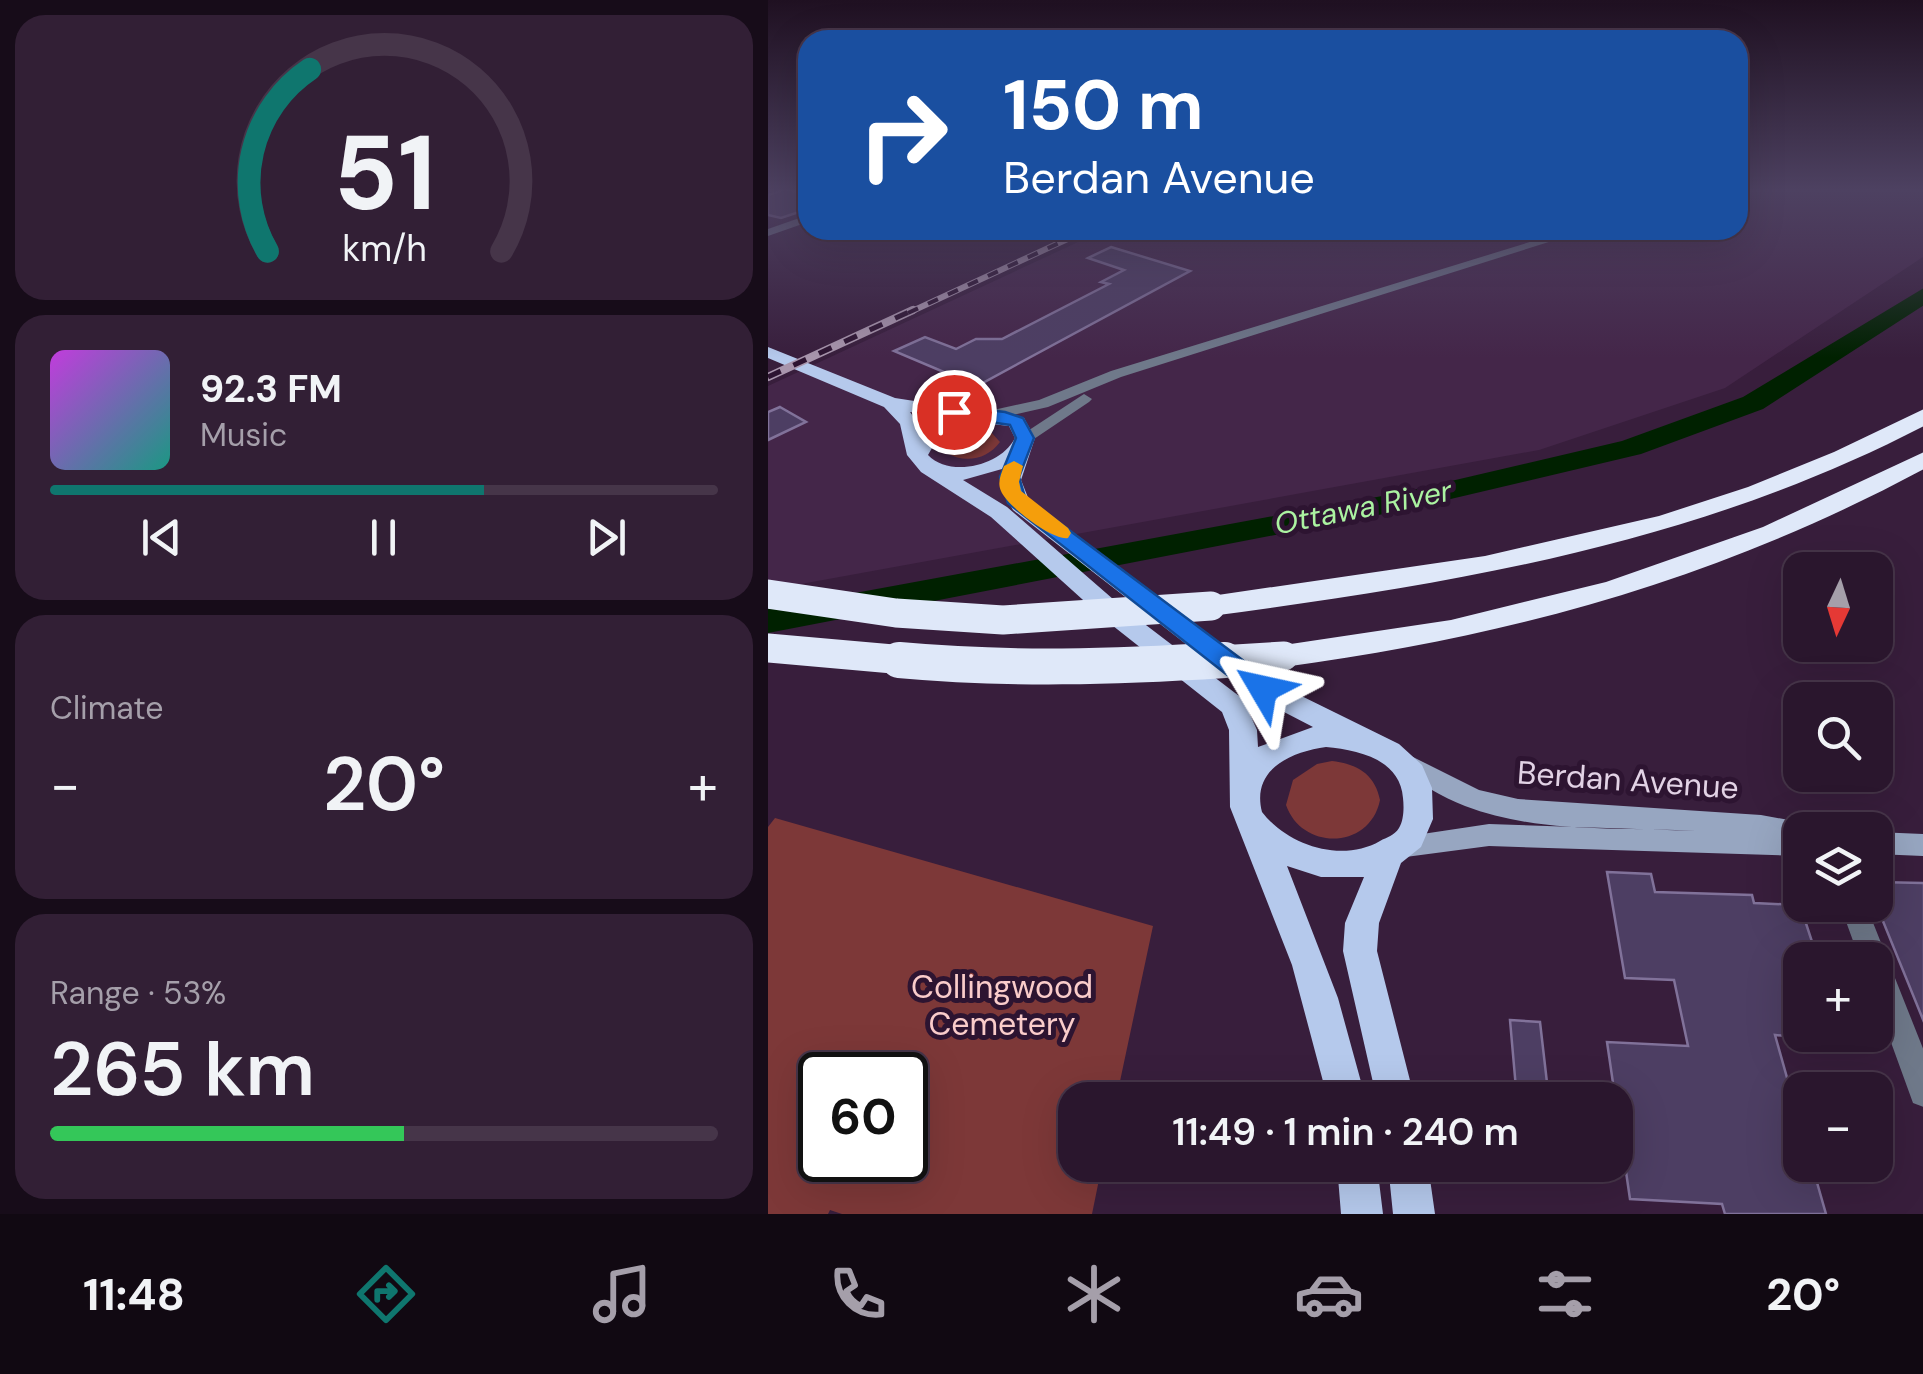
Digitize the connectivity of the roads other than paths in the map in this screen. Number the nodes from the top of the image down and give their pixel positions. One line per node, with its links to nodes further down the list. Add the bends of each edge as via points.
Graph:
1 (1535, 245): 3 (street)
2 (768, 352): 4 (main road)
3 (1187, 355): 5 (street, via 1116,374 1044,404); 7 (street, via 1090,395)
4 (891, 403): 5 (main road); 9 (main road, via 910,423)
5 (982, 415): 7 (main road, via 1017,422); 9 (main road, via 928,433)
6 (1924, 416): 10 (highway, bridge, via 1790,481 1685,516 1448,574 1210,606 1054,618 975,620)
7 (1023, 443): 9 (main road, via 997,465 979,470 960,473); 12 (main road, via 1009,477 1012,494 1235,669)
8 (1924, 458): 11 (highway, bridge, via 1744,545 1587,601 1453,632 1284,656 1082,669)
9 (923, 460): 14 (main road, via 1039,545 1233,706 1243,730)
10 (768, 594)
11 (768, 648)
12 (1373, 744): 13 (main road); 14 (main road, via 1326,736 1284,745 1262,760)
13 (1401, 760): 16 (main road, Berdan Avenue, via 1474,799 1515,810); 20 (main road, via 1420,803 1414,829)
14 (1245, 791): 15 (main road)
15 (1254, 826): 20 (main road, via 1294,855 1330,865); 22 (main road, via 1306,948)
16 (1783, 830)
17 (1893, 843): 19 (main road)
18 (1783, 845): 20 (main road, Berdan Avenue, via 1489,836)
19 (1924, 846)
20 (1394, 849): 23 (main road, via 1362,923 1360,951)
21 (1893, 1010): 24 (street)
22 (1344, 1082)
23 (1392, 1082)
24 (1924, 1092)
25 (1359, 1182): 27 (main road)
26 (1410, 1182): 28 (main road)
27 (1362, 1214)
28 (1414, 1214)

